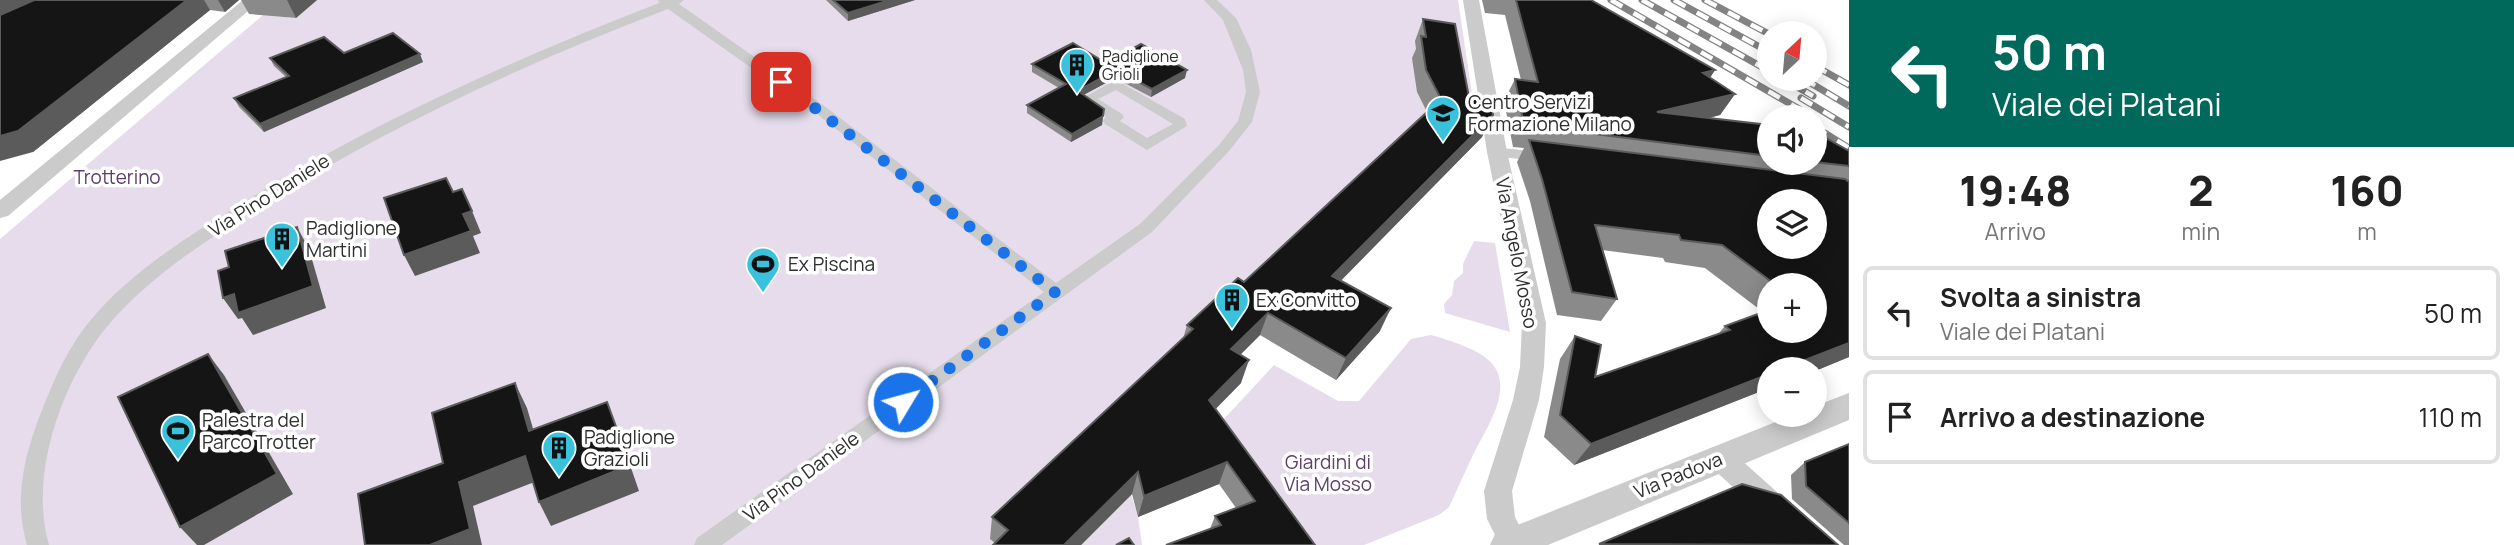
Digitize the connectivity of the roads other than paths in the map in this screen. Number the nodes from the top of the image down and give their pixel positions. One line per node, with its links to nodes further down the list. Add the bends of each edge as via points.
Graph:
1 (253, 0): 8 (street)
2 (1210, 0): 9 (street, Via Pino Daniele, via 1229,18 1250,70 1253,92 1245,122 1146,228)
3 (1471, 0): 6 (street, Via Angelo Mosso)
4 (670, 1): 9 (street, via 822,111); 13 (street, Via Pino Daniele, via 522,63 326,158 157,268 111,310 83,344 62,381 30,486 30,523)
5 (1177, 120): 5 (street, via 1180,126 1147,145 1110,121 1117,117 1088,99 1116,84)
6 (1497, 152): 7 (lane); 12 (street, Via Angelo Mosso, via 1534,323 1528,391 1498,491 1501,519)
7 (1541, 157)
8 (2, 207)
9 (1055, 292): 14 (street, Via Pino Daniele)
10 (1849, 407): 11 (street, Via Padova)
11 (1720, 458): 12 (street, Via Padova); 15 (street)
12 (1512, 544)
13 (38, 545)
14 (705, 545)
15 (1816, 545)

